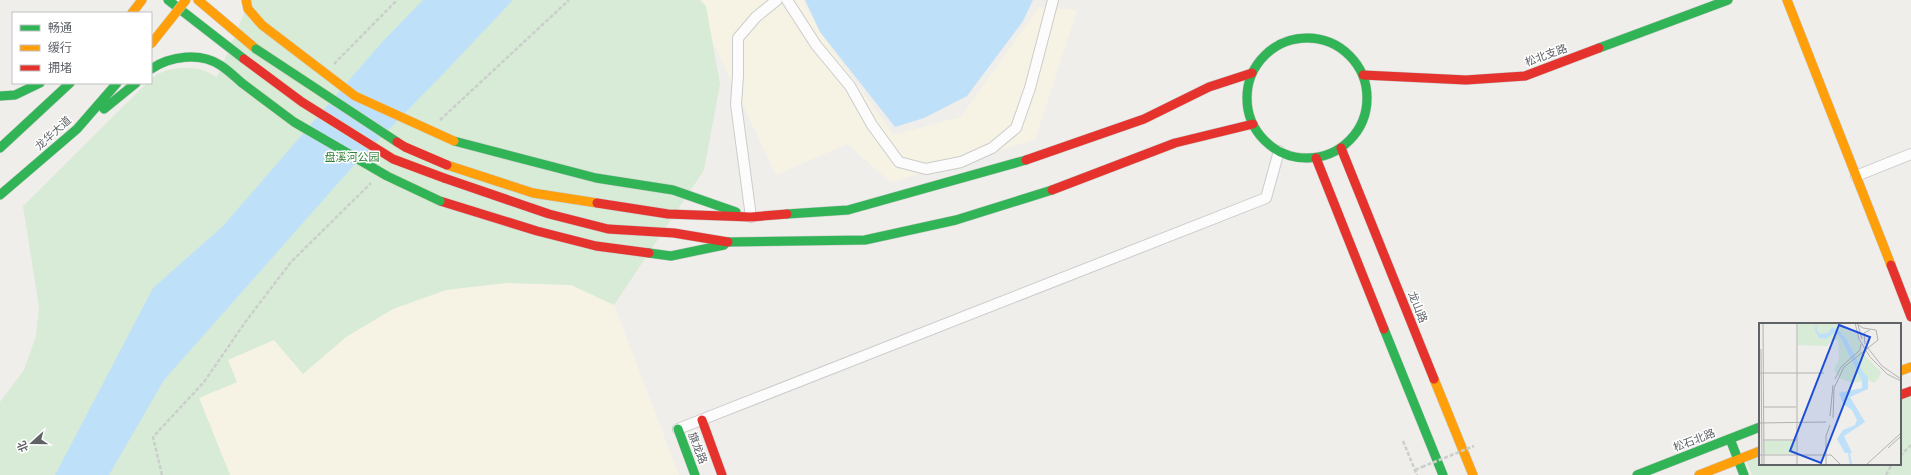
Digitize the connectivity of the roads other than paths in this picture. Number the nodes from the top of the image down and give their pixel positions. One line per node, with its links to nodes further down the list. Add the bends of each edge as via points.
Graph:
1 (142, 0): 11 (main road)
2 (168, 0): 31 (main road, bridge, via 302,102 393,159 549,214 608,229 674,233)
3 (186, 0): 12 (main road, bridge)
4 (198, 0): 30 (main road, bridge, via 256,49 405,147 447,165 534,193 668,214)
5 (246, 0): 30 (main road, bridge, via 248,9 262,25 355,96 454,141 596,178 673,190)
6 (777, 0): 30 (street, via 756,17 738,38 736,104)
7 (787, 0): 8 (street, via 816,45 850,86 872,125 899,162 926,169 961,162 992,148 1016,128 1030,88)
8 (1053, 0)
9 (1728, 0): 15 (main road, 松北支路, via 1525,76 1466,80)
10 (1787, 0): 28 (main road)
11 (133, 12)
12 (152, 43)
13 (152, 68): 31 (main road, bridge, via 185,57 216,62 294,122 387,176 440,201 537,231 596,246 670,256)
14 (1252, 72): 15 (main road, via 1264,56 1279,44 1298,38 1318,38 1337,46 1352,58); 21 (main road, via 1247,90); 30 (main road, via 1209,87 1144,119 1030,159 848,210)
15 (1363, 75): 24 (main road, via 1367,95 1365,116 1355,134)
16 (38, 84): 20 (main road, via 14,95)
17 (69, 84): 23 (main road)
18 (116, 84): 22 (main road, 龙华大道)
19 (135, 84): 22 (main road)
20 (0, 96)
21 (1253, 124): 25 (main road, via 1264,140); 31 (main road, via 1174,143 1072,184 956,220 865,240)
22 (77, 129): 29 (main road, 龙华大道)
23 (0, 148)
24 (1341, 148): 27 (main road); 46 (main road, 龙山路)
25 (1279, 151): 27 (main road, via 1297,157); 37 (street, via 1266,198)
26 (1911, 154): 28 (street)
27 (1316, 158): 45 (main road)
28 (1856, 176): 32 (main road)
29 (0, 195)
30 (751, 217)
31 (733, 243)
32 (1911, 317)
33 (1911, 367): 34 (main road)
34 (1901, 371)
35 (1911, 391): 36 (main road)
36 (1901, 395)
37 (702, 420): 39 (street); 44 (main road)
38 (1759, 427): 40 (main road, 松石北路)
39 (678, 429): 43 (main road, 旗龙路)
40 (1730, 439): 42 (main road); 47 (main road, 松石北路)
41 (1759, 451): 42 (main road)
42 (1738, 460): 48 (main road); 49 (main road)
43 (695, 475)
44 (722, 475)
45 (1442, 475)
46 (1473, 475)
47 (1637, 475)
48 (1699, 475)
49 (1744, 475)

